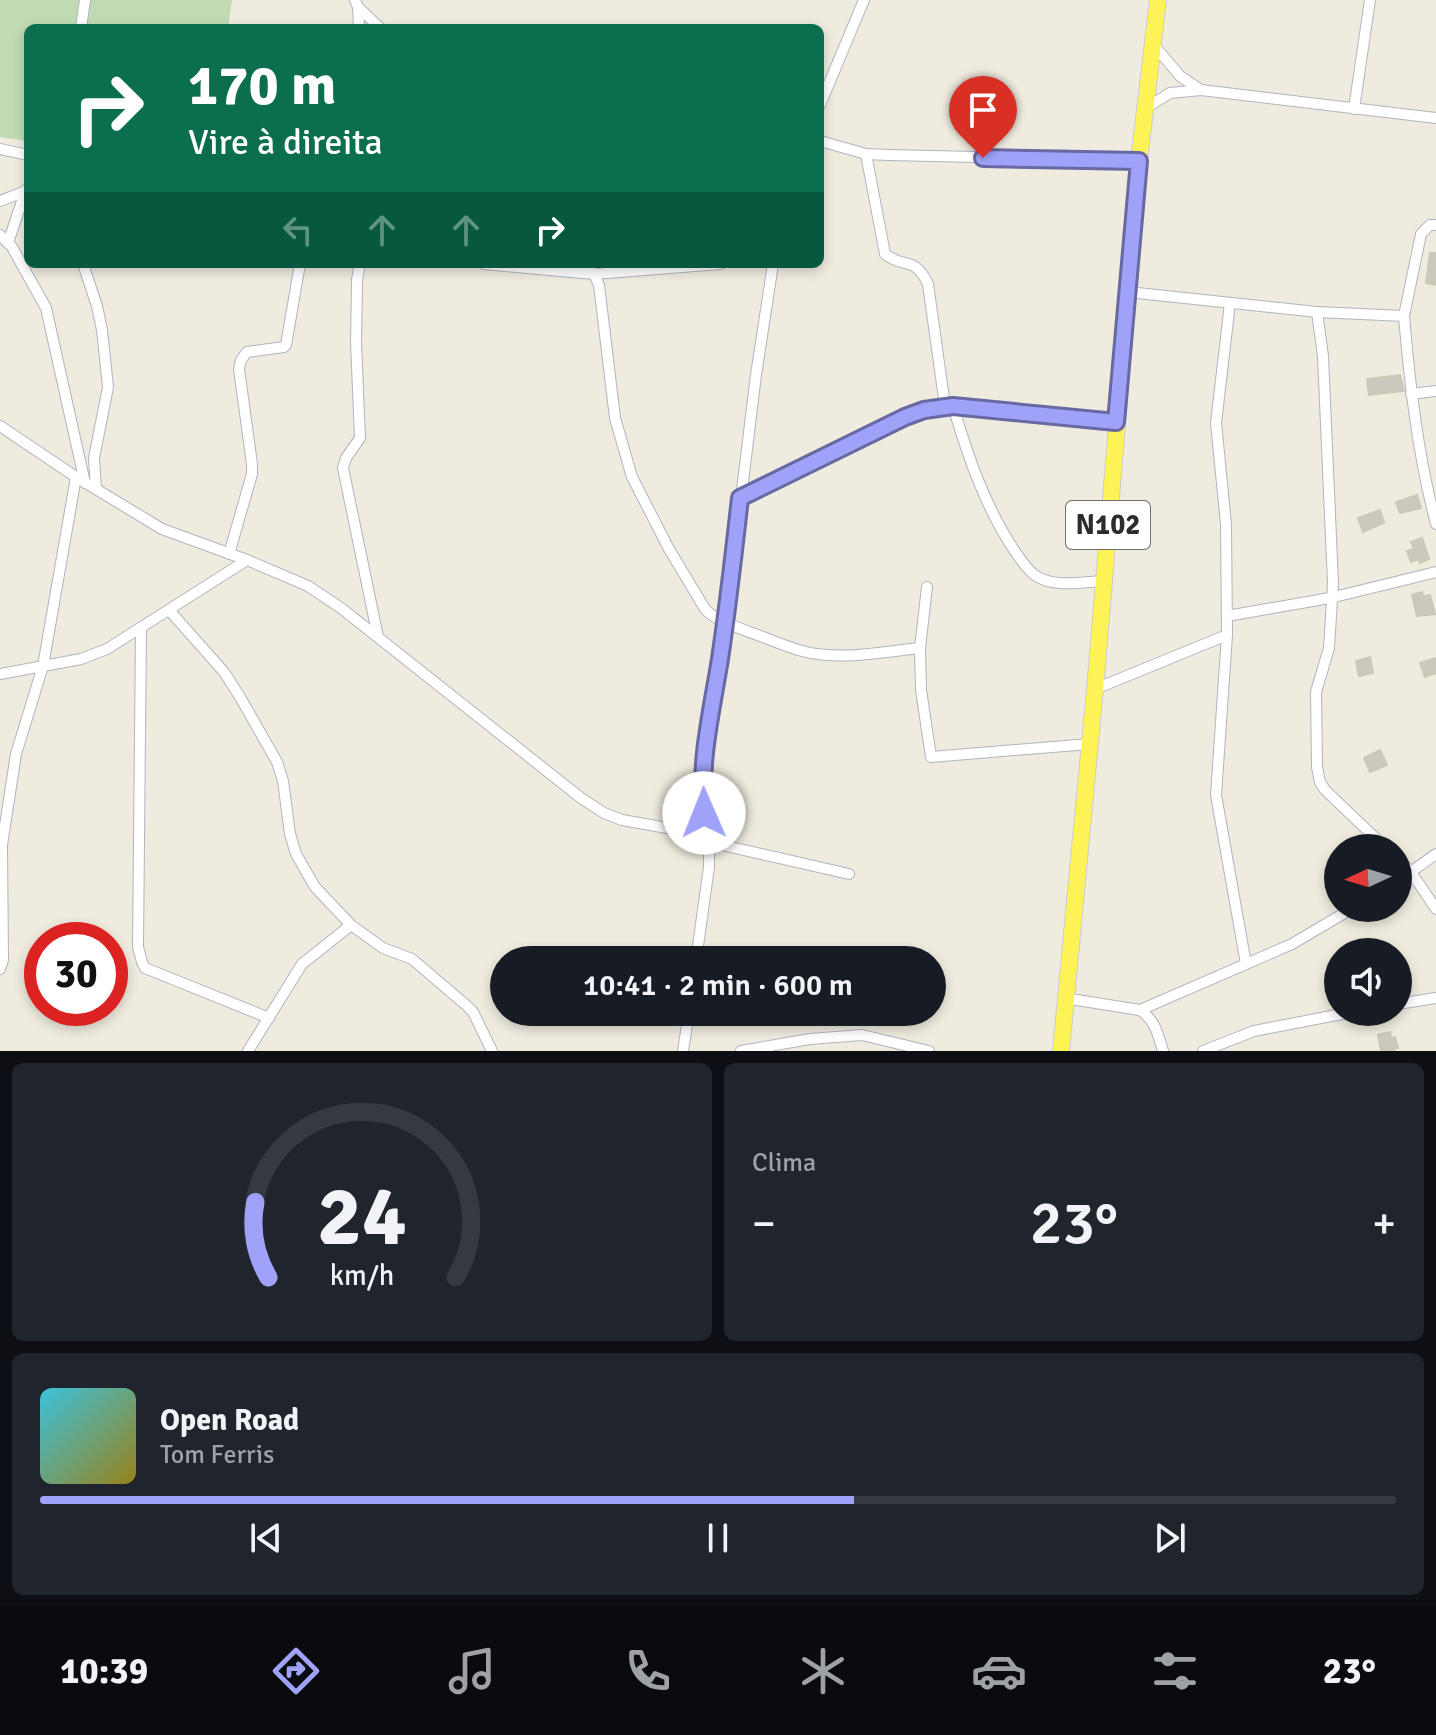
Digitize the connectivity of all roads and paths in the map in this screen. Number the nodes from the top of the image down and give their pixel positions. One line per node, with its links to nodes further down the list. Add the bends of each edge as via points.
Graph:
1 (85, 0): 6 (street)
2 (864, 0): 11 (street)
3 (1158, 0): 9 (main road, N102)
4 (1370, 0): 13 (street)
5 (357, 3): 7 (street); 8 (street)
6 (82, 24)
7 (359, 24)
8 (376, 24)
9 (1153, 44): 10 (street, via 1180,76); 12 (main road, N102)
10 (1201, 90): 12 (street, via 1170,93); 13 (street)
11 (824, 95)
12 (1146, 108): 19 (main road, N102)
13 (1354, 109): 14 (street)
14 (1436, 118)
15 (824, 142): 18 (street)
16 (0, 149): 17 (street)
17 (24, 154)
18 (866, 154): 19 (street); 39 (street, via 885,254 921,270 928,284)
19 (1139, 161): 33 (main road, N102)
20 (24, 191): 22 (street)
21 (24, 196): 24 (street)
22 (0, 201)
23 (1436, 225): 36 (street, via 1421,234)
24 (4, 239): 42 (street, via 46,308)
25 (84, 268): 43 (street, via 102,330 108,387 94,458)
26 (299, 268): 46 (street, via 286,345 247,352 241,360 252,474)
27 (359, 268): 57 (street, via 360,438 343,468)
28 (528, 268): 32 (street)
29 (588, 268): 32 (street)
30 (670, 268): 32 (street)
31 (772, 268): 44 (street)
32 (594, 274): 54 (street, via 615,418 632,477 705,609)
33 (1128, 292): 34 (street); 40 (main road, N102)
34 (1230, 303): 35 (street); 53 (street, via 1216,423 1226,524)
35 (1317, 312): 36 (street); 51 (street, via 1329,467)
36 (1404, 316): 38 (street)
37 (1436, 391): 38 (street)
38 (1411, 394): 45 (street)
39 (949, 406): 40 (street); 44 (street, via 905,417); 49 (street, via 1000,529 1025,567 1060,583)
40 (1116, 422): 49 (main road, N102)
41 (0, 426): 42 (street)
42 (81, 480): 43 (street); 59 (street)
43 (96, 489): 46 (street, via 162,529)
44 (740, 498): 54 (street)
45 (1436, 524)
46 (229, 554): 47 (street)
47 (247, 560): 52 (street); 57 (street, via 308,586)
48 (1436, 572): 51 (street)
49 (1103, 581): 61 (main road, N102)
50 (927, 587): 58 (street)
51 (1330, 598): 53 (street); 63 (street, via 1329,648 1316,692 1317,767 1325,790)
52 (169, 610): 55 (street); 71 (street, via 240,697 277,762 296,854 315,887)
53 (1227, 616): 56 (street)
54 (726, 621): 58 (street, via 819,655); 64 (street, via 704,765)
55 (141, 629): 59 (street, via 81,659); 80 (street, via 142,962 145,968)
56 (1227, 635): 61 (street); 73 (street, via 1216,795)
57 (378, 637): 64 (street, via 604,813 690,832)
58 (920, 648): 62 (street, via 931,757)
59 (43, 666): 60 (street); 74 (street, via 16,754 2,845)
60 (0, 674)
61 (1095, 689): 62 (main road, N102)
62 (1089, 744): 75 (main road, N102)
63 (1371, 834)
64 (709, 842): 68 (street); 72 (street)
65 (1436, 854): 66 (street)
66 (1412, 871)
67 (1412, 873): 69 (street)
68 (849, 874)
69 (1436, 909)
70 (1329, 922): 73 (street)
71 (351, 925): 80 (street, via 302,964); 83 (street, via 383,948 412,959 466,1005)
72 (698, 946)
73 (1246, 964): 78 (street)
74 (0, 969)
75 (1064, 998): 78 (street); 87 (main road, N102)
76 (1436, 998): 77 (street)
77 (1412, 1002)
78 (1140, 1010): 88 (street, via 1157,1028)
79 (1324, 1017): 89 (street, via 1254,1031)
80 (269, 1018): 82 (street)
81 (687, 1026): 84 (street)
82 (248, 1051)
83 (492, 1051)
84 (683, 1051)
85 (741, 1051): 86 (street, via 862,1035)
86 (929, 1051)
87 (1061, 1051)
88 (1163, 1051)
89 (1203, 1051)

